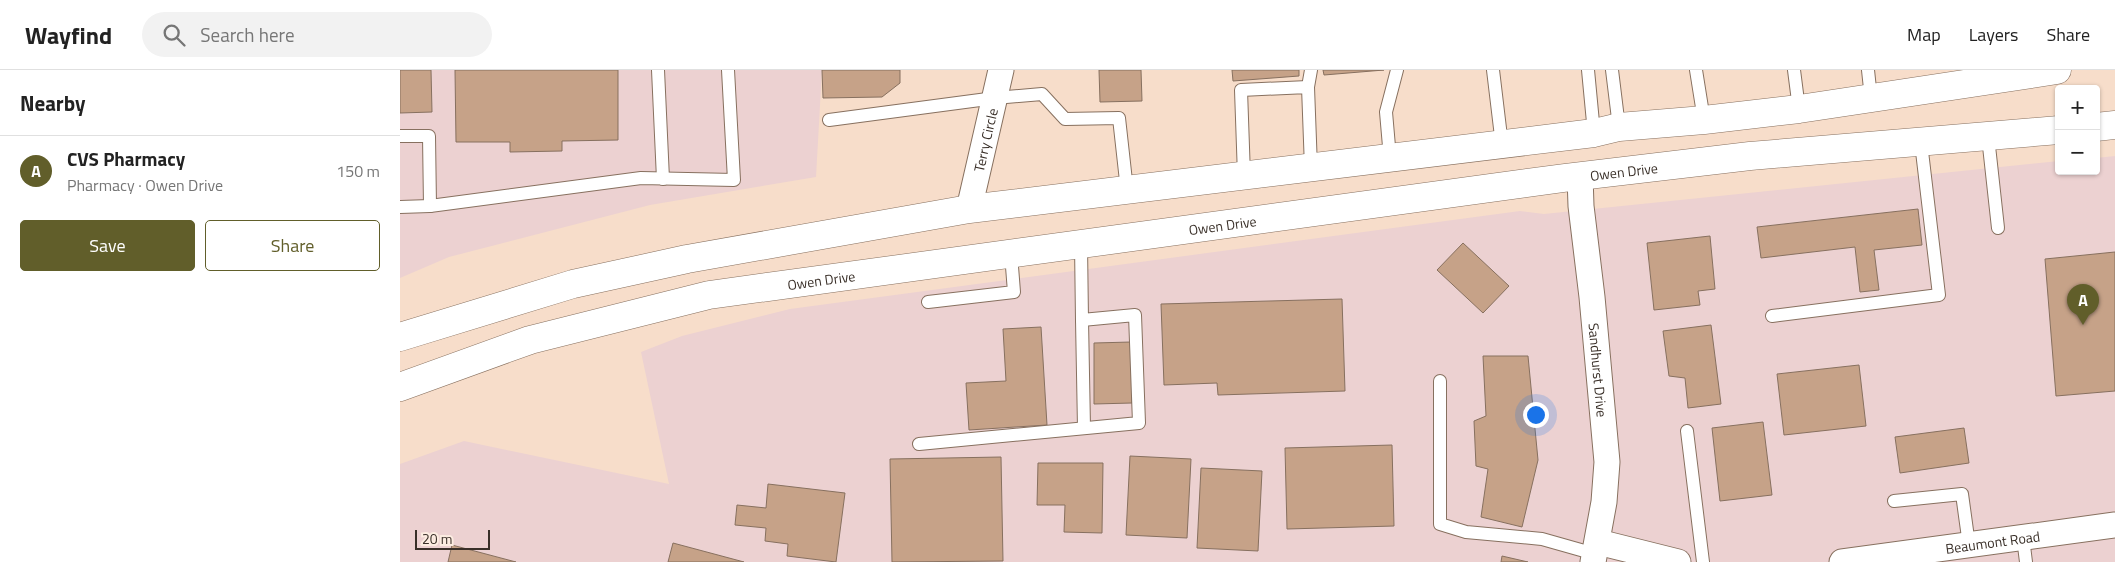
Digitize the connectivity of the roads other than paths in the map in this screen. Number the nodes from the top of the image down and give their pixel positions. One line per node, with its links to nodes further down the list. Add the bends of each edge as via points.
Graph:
1 (658, 70): 32 (lane)
2 (728, 70): 32 (lane, via 734,180)
3 (1001, 70): 15 (street, Terry Circle)
4 (1311, 70): 14 (lane)
5 (1397, 70): 28 (lane, via 1386,112)
6 (1494, 70): 27 (lane)
7 (1588, 70): 22 (lane)
8 (1612, 70): 22 (lane)
9 (1696, 70): 19 (lane)
10 (1794, 70): 17 (lane)
11 (1868, 70): 16 (lane)
12 (2057, 70): 13 (highway)
13 (1956, 78): 16 (highway)
14 (1308, 87): 29 (lane); 30 (lane, via 1241,90)
15 (995, 98): 18 (lane); 33 (lane, via 1042,94 1065,119 1119,118); 36 (street, Terry Circle)
16 (1871, 98): 17 (highway)
17 (1799, 109): 19 (highway)
18 (829, 120)
19 (1704, 120): 22 (highway)
20 (2115, 125): 21 (highway)
21 (2100, 127)
22 (1606, 130): 27 (highway)
23 (2055, 130): 25 (highway, Owen Drive)
24 (400, 136): 34 (lane, via 429,136)
25 (1988, 137): 26 (highway, Owen Drive); 37 (lane)
26 (1921, 143): 31 (highway, Owen Drive, via 1750,156); 41 (lane, via 1939,295)
27 (1502, 144): 28 (highway)
28 (1390, 158): 29 (highway)
29 (1311, 168): 30 (highway)
30 (1244, 176): 33 (highway)
31 (1580, 176): 38 (highway, Owen Drive); 53 (street, Sandhurst Drive, via 1607,462)
32 (663, 178): 34 (lane, via 641,178)
33 (1127, 190): 36 (highway)
34 (430, 206): 35 (lane)
35 (400, 207)
36 (969, 209): 43 (highway, via 687,259 573,284)
37 (1998, 228)
38 (1081, 244): 39 (highway, Owen Drive); 42 (lane)
39 (1011, 254): 40 (lane, via 1014,292); 45 (highway, Owen Drive, via 709,295 530,340)
40 (928, 302)
41 (1772, 316)
42 (1082, 320): 46 (lane); 46 (lane, via 1135,315 1139,423)
43 (400, 337)
44 (1440, 381): 53 (lane, via 1440,524 1466,532 1542,539)
45 (400, 387)
46 (1084, 428): 48 (lane)
47 (1687, 431): 57 (lane)
48 (919, 444)
49 (1894, 501): 52 (lane, via 1962,494)
50 (2115, 525): 51 (street, Beaumont Road)
51 (2023, 538): 52 (street, Beaumont Road); 59 (lane)
52 (1969, 545): 54 (street, Beaumont Road)
53 (1595, 553): 56 (street)
54 (1940, 555): 55 (street, Beaumont Road)
55 (1894, 558): 58 (street, Beaumont Road)
56 (1678, 562)
57 (1703, 562)
58 (1842, 562)
59 (2026, 562)

